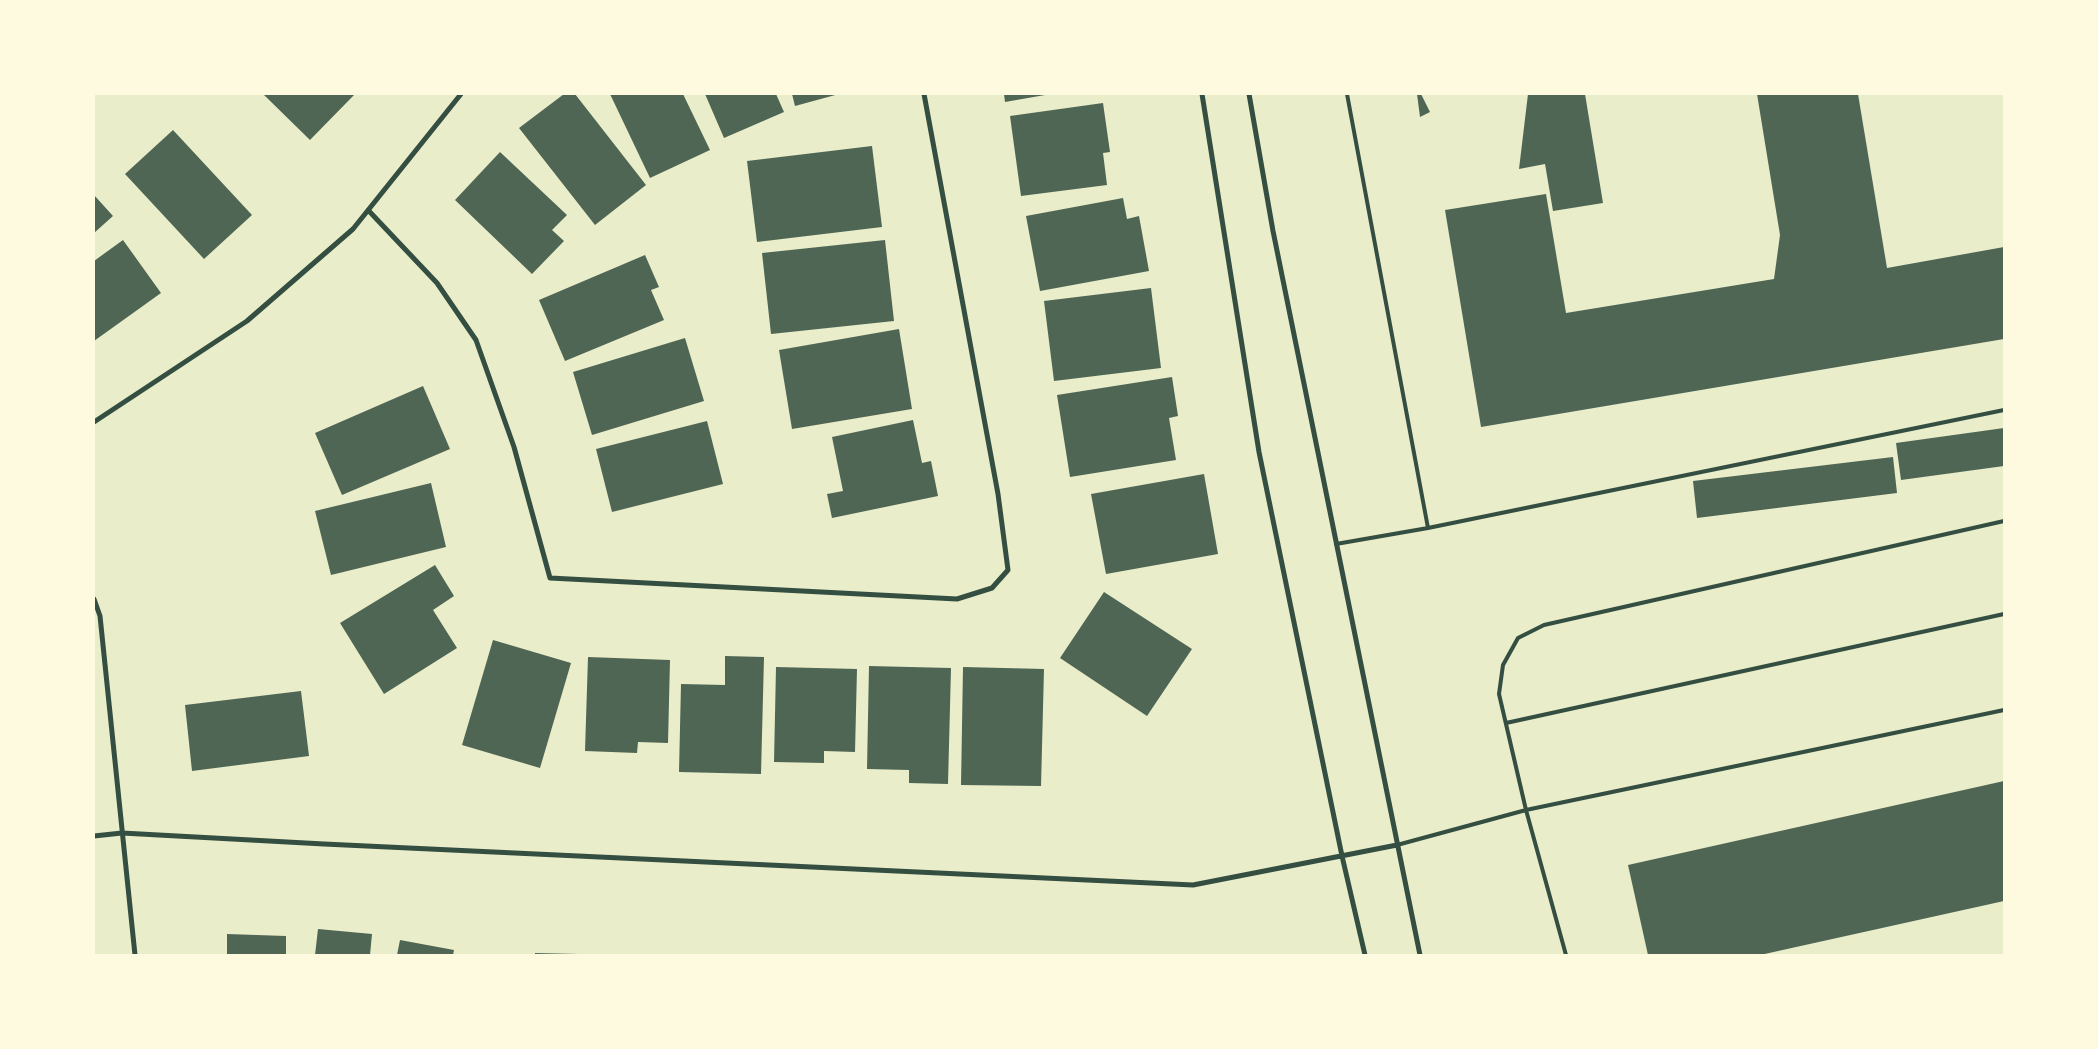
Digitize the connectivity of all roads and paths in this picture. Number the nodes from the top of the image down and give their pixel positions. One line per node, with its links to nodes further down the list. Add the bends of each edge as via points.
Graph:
1 (461, 94): 6 (street)
2 (924, 94): 6 (street, via 998,494 1008,570 992,588 957,599 550,578 514,447 476,340 437,283)
3 (1202, 94): 20 (street, via 1259,452)
4 (1249, 94): 11 (street)
5 (1347, 94): 10 (lane)
6 (368, 210): 8 (street, via 353,230 247,321)
7 (2004, 410): 10 (lane)
8 (94, 422)
9 (2004, 522): 15 (lane, via 1544,625 1518,638 1503,665 1499,694)
10 (1428, 528): 11 (lane)
11 (1336, 544): 19 (street)
12 (94, 599): 17 (street, via 100,616)
13 (2004, 614): 15 (lane)
14 (2004, 710): 16 (lane)
15 (1506, 723): 16 (lane)
16 (1526, 810): 19 (lane); 24 (lane)
17 (122, 833): 18 (street); 20 (street, via 1193,885); 21 (street)
18 (94, 836)
19 (1397, 845): 20 (street); 23 (street)
20 (1342, 856): 22 (street)
21 (135, 955)
22 (1365, 955)
23 (1420, 955)
24 (1566, 955)

